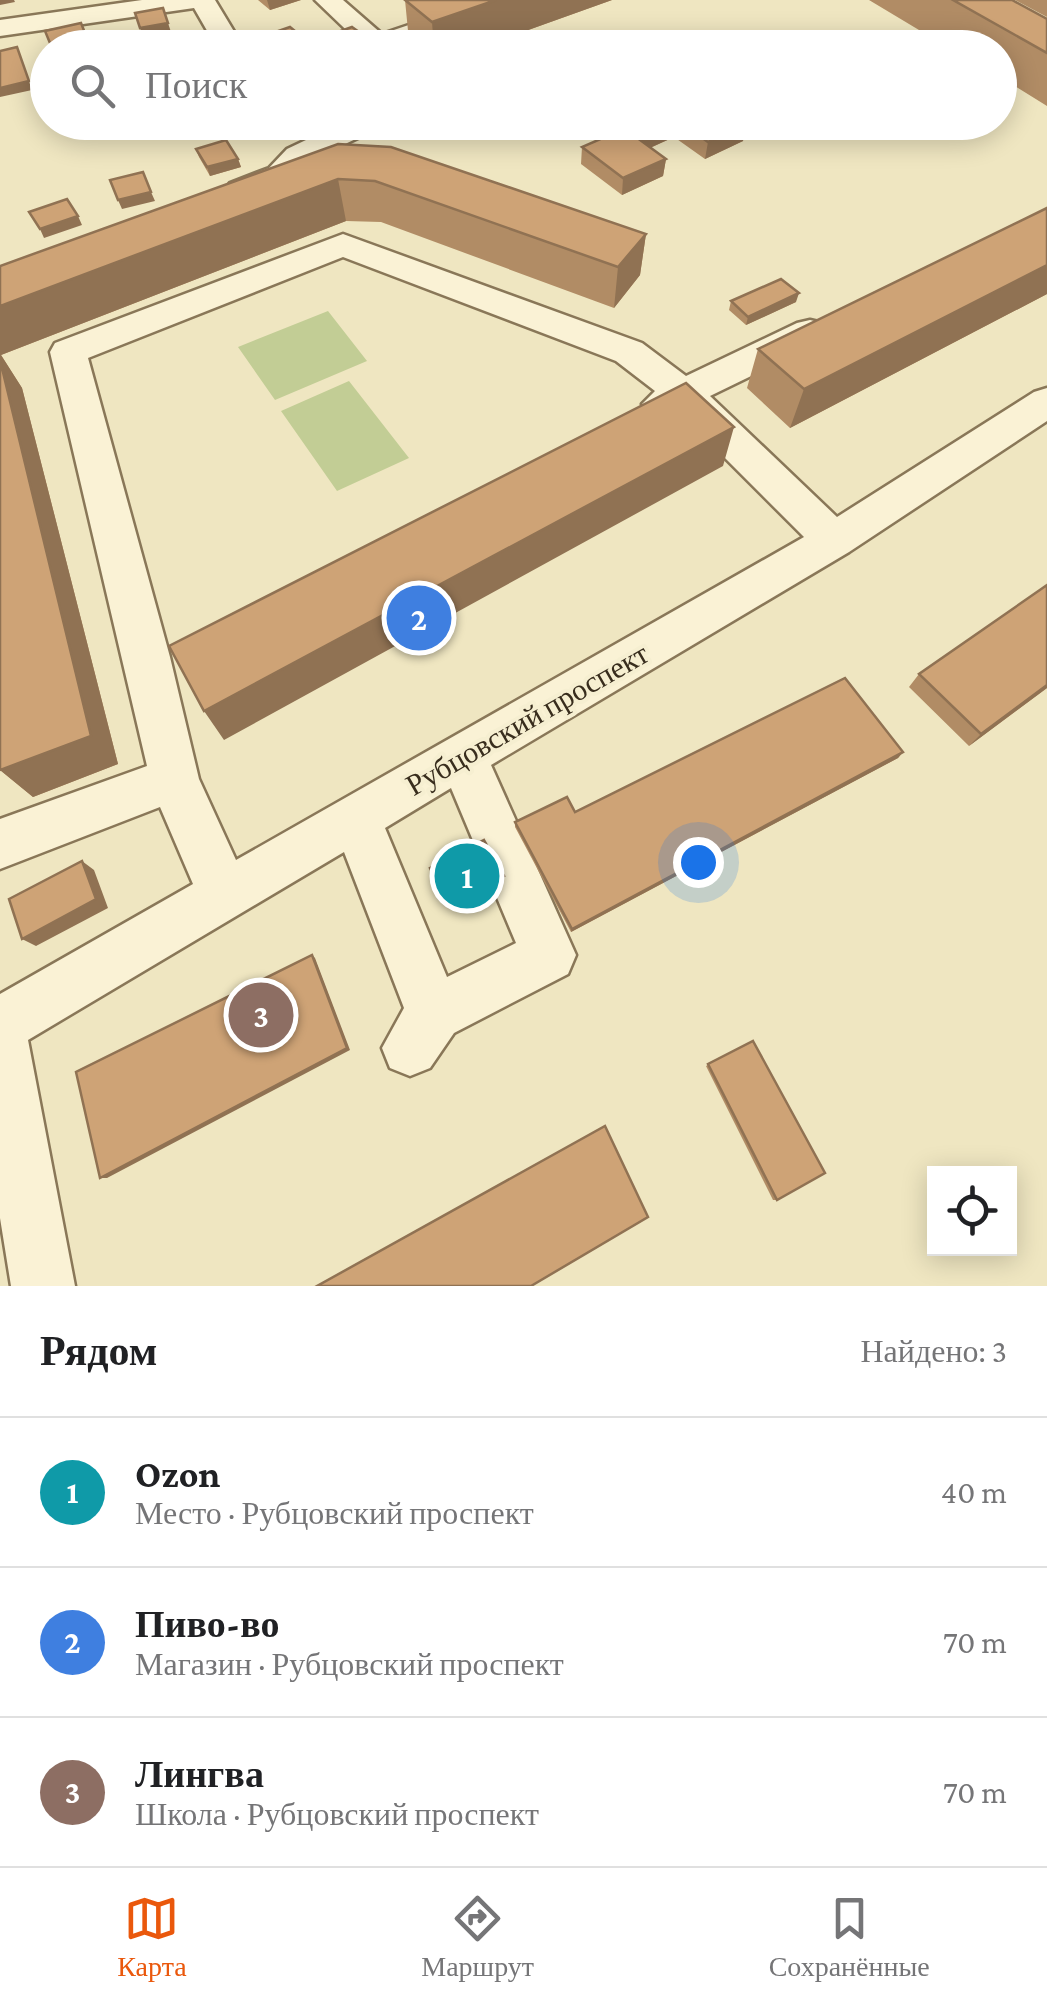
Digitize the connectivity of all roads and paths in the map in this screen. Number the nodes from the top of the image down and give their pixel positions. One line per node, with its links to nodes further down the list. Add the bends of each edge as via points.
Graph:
1 (200, 0): 4 (street); 5 (street)
2 (328, 0): 6 (street)
3 (509, 0): 7 (street)
4 (0, 28)
5 (219, 30)
6 (363, 30)
7 (426, 30)
8 (283, 140): 10 (street)
9 (336, 140): 10 (street)
10 (289, 165): 11 (street)
11 (205, 203)
12 (845, 316): 13 (street)
13 (684, 393): 15 (street); 16 (street); 18 (street, via 629,352 589,334 343,245 68,352)
14 (1047, 402): 16 (street, Рубцовский проспект)
15 (630, 420)
16 (834, 540): 19 (street, Рубцовский проспект)
17 (183, 639): 18 (street)
18 (147, 657): 20 (street)
19 (464, 754): 21 (street, Рубцовский проспект); 21 (street, via 549,955 422,1031)
20 (174, 778): 22 (street); 23 (street)
21 (356, 818): 23 (street, Рубцовский проспект)
22 (0, 844)
23 (225, 892): 24 (street, Рубцовский проспект)
24 (0, 1026)
25 (0, 1042): 26 (street)
26 (43, 1286)

